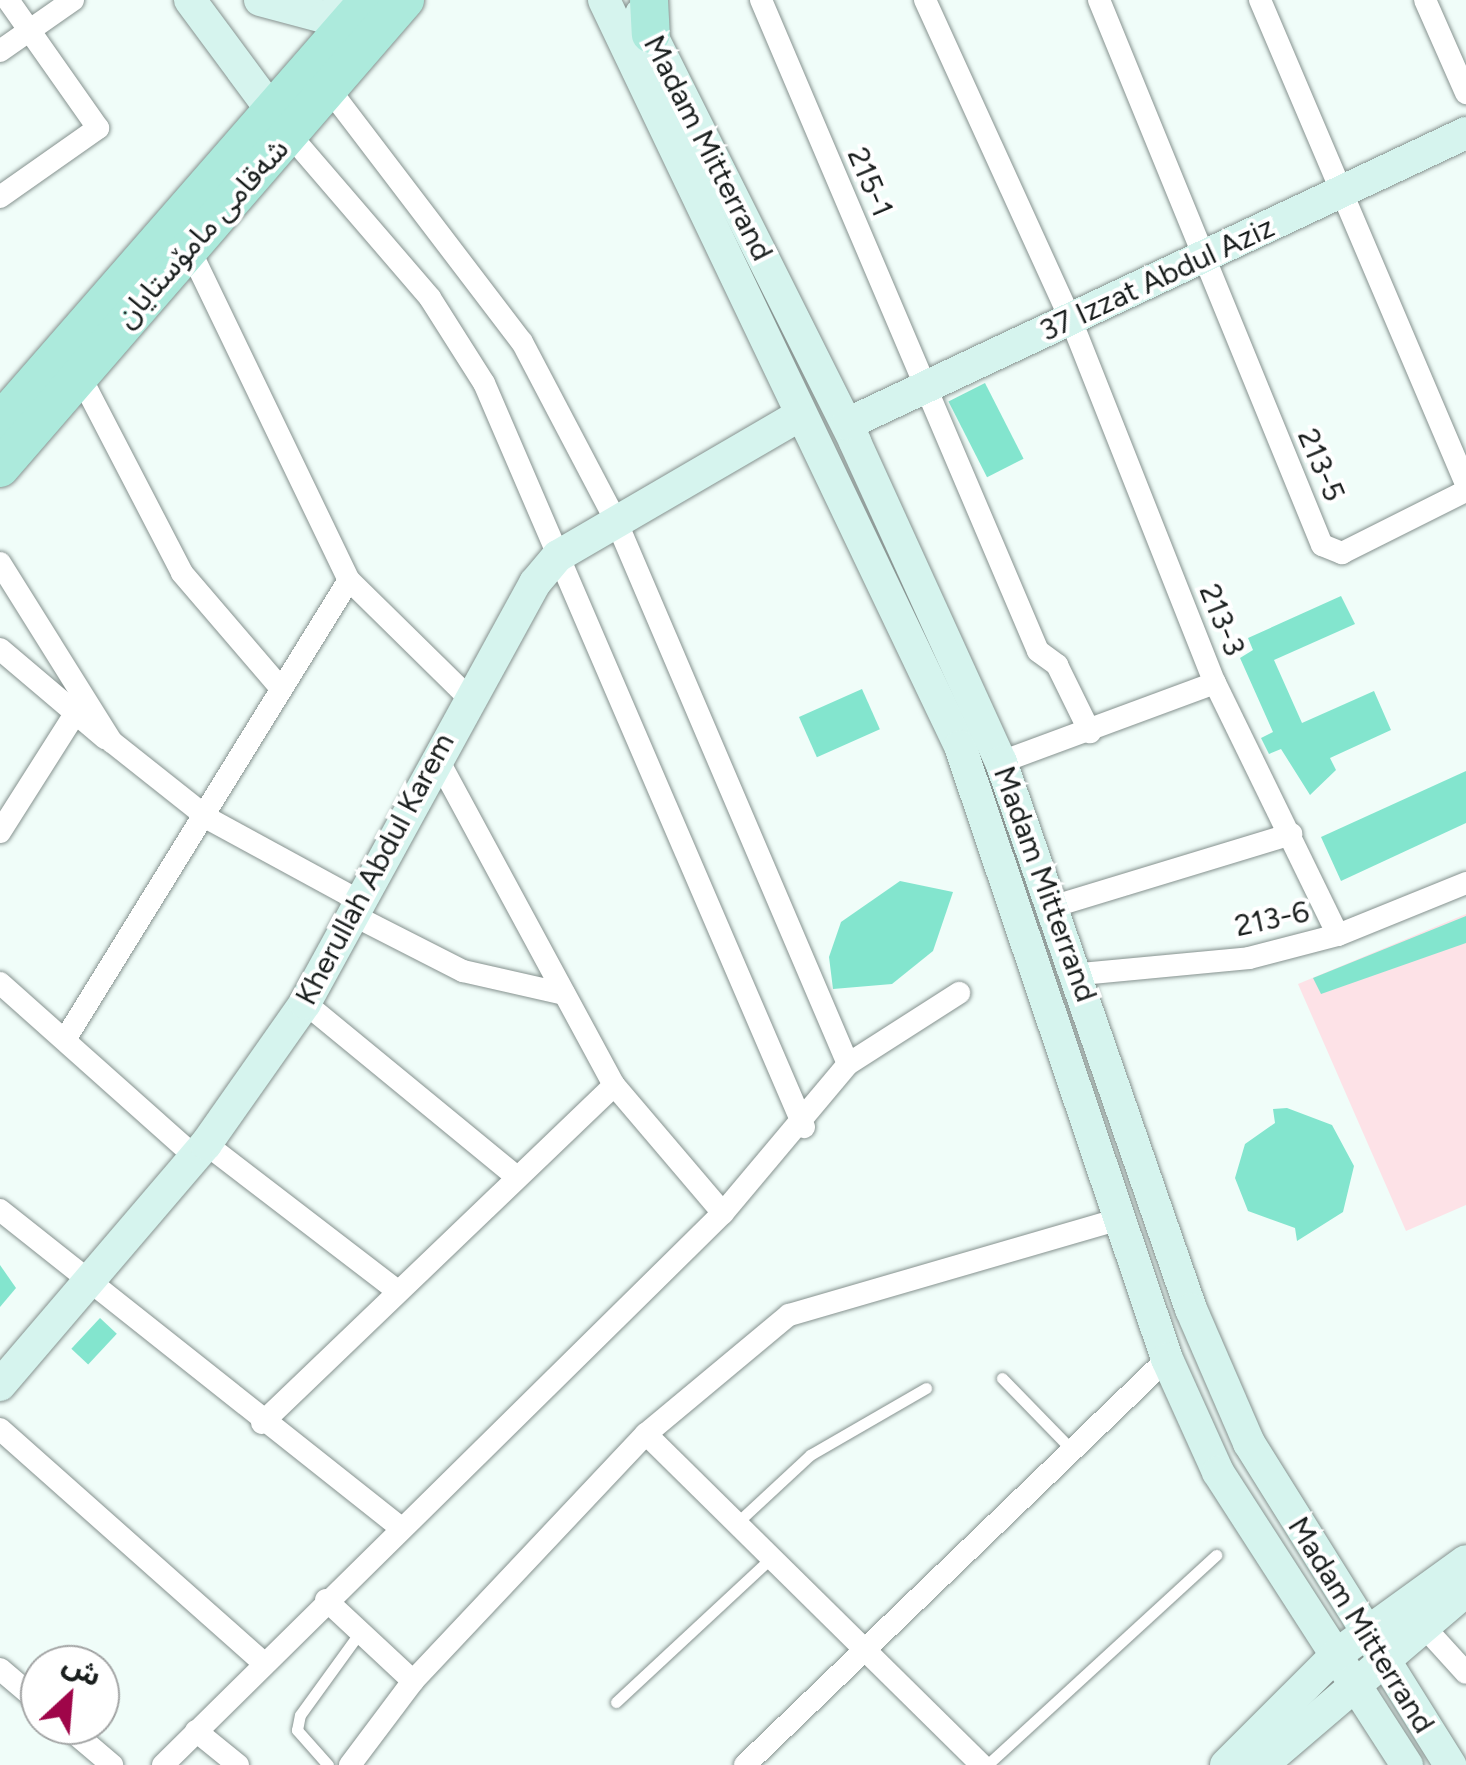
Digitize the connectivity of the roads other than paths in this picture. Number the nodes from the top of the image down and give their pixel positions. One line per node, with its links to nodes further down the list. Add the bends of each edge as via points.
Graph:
1 (8, 0): 15 (street)
2 (74, 0): 15 (street)
3 (190, 0): 19 (main road)
4 (260, 0): 5 (main road, via 324,17)
5 (366, 0): 19 (main road, شەقامی مامۆستایان)
6 (405, 0): 17 (main road, شەقامی مامۆستایان)
7 (604, 0): 28 (main road, Madam Mitterrand)
8 (634, 0): 14 (main road, Madam Mitterrand)
9 (760, 0): 27 (street, 215-1)
10 (925, 0): 25 (street, 213-3)
11 (1099, 0): 24 (street, 213-5)
12 (1260, 0): 21 (street)
13 (1424, 0): 18 (street)
14 (650, 17): 30 (main road, Madam Mitterrand)
15 (30, 29): 16 (street); 22 (street, via 98,128)
16 (0, 51)
17 (329, 89): 19 (main road, شەقامی مامۆستایان); 33 (street, via 494,299)
18 (1466, 93)
19 (280, 122): 23 (main road, شەقامی مامۆستایان); 29 (main road, شەقامی مامۆستایان); 34 (street, via 456,334)
20 (1466, 133): 21 (main road, 37 Izzat Abdul Aziz)
21 (1344, 192): 24 (main road, 37 Izzat Abdul Aziz); 32 (street)
22 (0, 198)
23 (189, 248): 26 (main road, شەقامی مامۆستایان); 36 (street)
24 (1202, 259): 25 (main road, 37 Izzat Abdul Aziz); 32 (street, 213-5, via 1322,545 1342,553)
25 (1071, 320): 27 (main road, 37 Izzat Abdul Aziz); 38 (street, 213-3)
26 (78, 372): 31 (main road, شەقامی مامۆستایان); 39 (street, via 182,573)
27 (925, 388): 30 (main road, 37 Izzat Abdul Aziz); 42 (street, 215-1, via 1038,650 1056,664)
28 (798, 417): 33 (main road, Kherullah Abdul Karem); 66 (main road, Madam Mitterrand, via 960,746)
29 (0, 422)
30 (847, 424): 45 (main road, Madam Mitterrand)
31 (0, 468)
32 (1466, 487)
33 (617, 523): 34 (main road, Kherullah Abdul Karem); 59 (street)
34 (558, 556): 40 (main road, Kherullah Abdul Karem); 61 (street)
35 (0, 562): 43 (street)
36 (350, 580): 39 (street); 40 (street)
37 (0, 650): 41 (street)
38 (1215, 683): 42 (street); 48 (street, 213-3)
39 (279, 686): 46 (street)
40 (468, 697): 44 (main road, Kherullah Abdul Karem)
41 (73, 717): 43 (street); 47 (street)
42 (1090, 732): 45 (street)
43 (112, 742): 46 (street)
44 (436, 756): 51 (main road, Kherullah Abdul Karem); 56 (street)
45 (1001, 762): 50 (main road, Madam Mitterrand)
46 (209, 819): 51 (street); 58 (street)
47 (0, 832)
48 (1291, 834): 50 (street); 52 (street, 213-3)
49 (1466, 883): 52 (street, 213-6)
50 (1058, 904): 53 (main road, Madam Mitterrand)
51 (353, 906): 56 (street, via 464,970); 57 (main road, Kherullah Abdul Karem)
52 (1338, 935): 53 (street, 213-6, via 1249,958)
53 (1081, 974): 87 (main road, Madam Mitterrand, via 1192,1309 1249,1443)
54 (0, 984): 58 (street)
55 (959, 992): 59 (street)
56 (564, 994): 60 (street)
57 (305, 1003): 62 (main road, Kherullah Abdul Karem); 63 (street)
58 (66, 1038): 62 (street)
59 (848, 1064): 61 (street)
60 (614, 1085): 63 (street); 65 (street)
61 (804, 1127): 65 (street)
62 (200, 1150): 67 (main road, Kherullah Abdul Karem); 68 (street)
63 (514, 1174): 68 (street)
64 (0, 1210): 67 (street)
65 (723, 1213): 78 (street)
66 (1123, 1218): 69 (main road, Madam Mitterrand); 75 (street, via 790,1315)
67 (88, 1283): 71 (main road, Kherullah Abdul Karem); 73 (street)
68 (396, 1290): 73 (street)
69 (1167, 1359): 76 (street); 89 (main road, Madam Mitterrand, via 1218,1472)
70 (1002, 1378): 76 (lane)
71 (0, 1385)
72 (926, 1388): 77 (lane, via 810,1454)
73 (262, 1423): 78 (street)
74 (0, 1429): 88 (street)
75 (646, 1434): 77 (street); 92 (street)
76 (1075, 1453): 86 (street)
77 (740, 1520): 79 (street)
78 (401, 1528): 83 (street)
79 (774, 1554): 86 (street); 94 (lane)
80 (1216, 1554): 103 (lane)
81 (1466, 1561): 87 (main road)
82 (1466, 1591): 84 (main road)
83 (326, 1600): 85 (street); 88 (street)
84 (1426, 1629): 87 (main road); 91 (street)
85 (360, 1632): 92 (street); 100 (lane, via 300,1715 297,1730)
86 (866, 1649): 102 (street); 103 (street)
87 (1377, 1649): 89 (main road); 107 (main road, Madam Mitterrand)
88 (265, 1664): 95 (street)
89 (1344, 1668): 104 (main road); 105 (main road); 106 (main road, Madam Mitterrand)
90 (0, 1669): 93 (street)
91 (1466, 1674)
92 (413, 1681): 101 (street)
93 (20, 1686)
94 (616, 1702)
95 (196, 1731): 98 (street); 99 (street)
96 (89, 1745): 97 (street)
97 (112, 1765)
98 (162, 1765)
99 (238, 1765)
100 (328, 1765)
101 (350, 1765)
102 (745, 1765)
103 (985, 1765)
104 (1226, 1765)
105 (1262, 1765)
106 (1407, 1765)
107 (1450, 1765)

